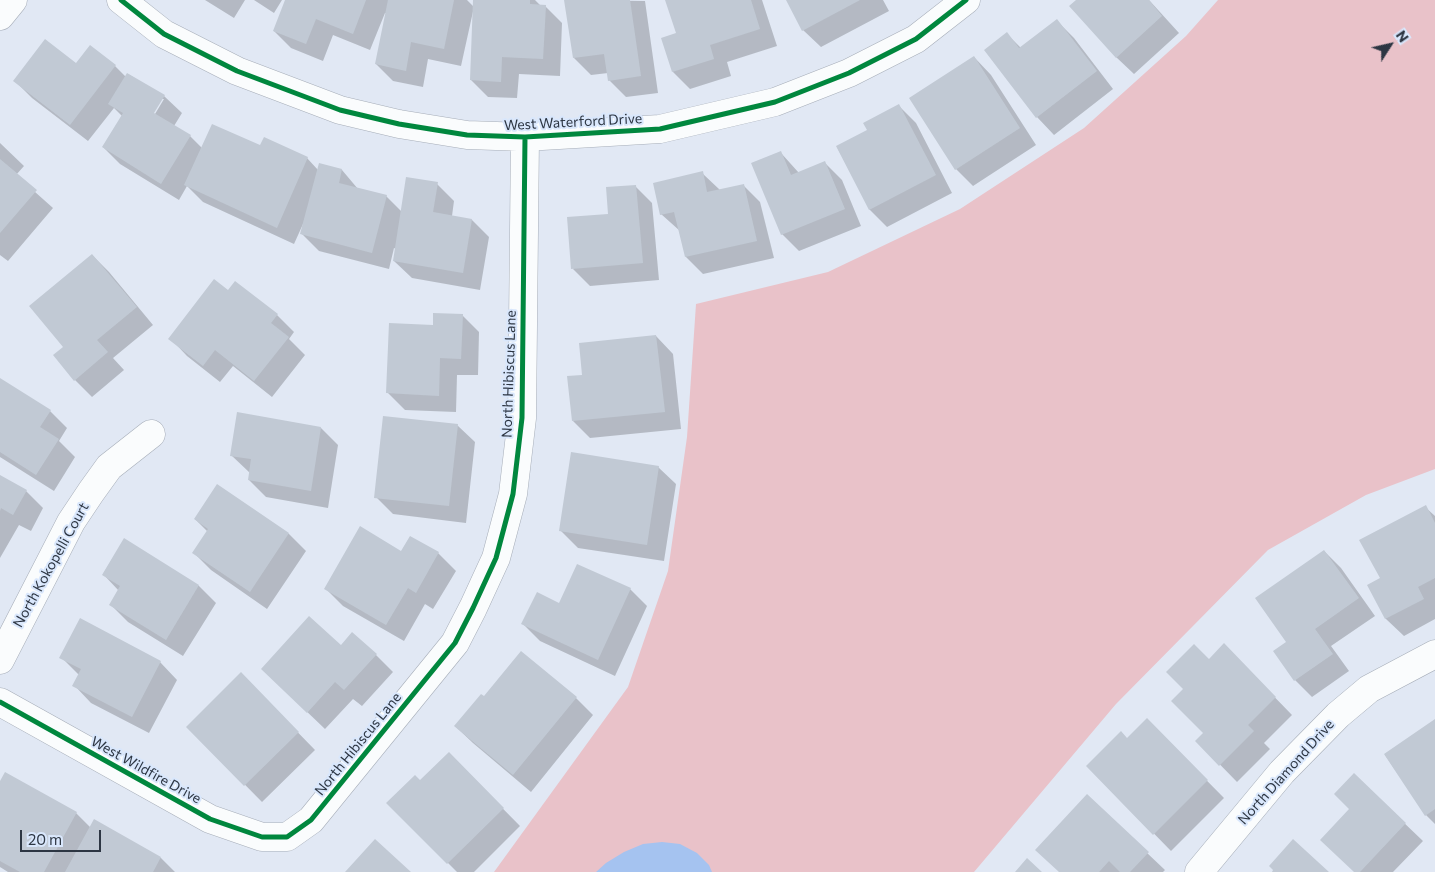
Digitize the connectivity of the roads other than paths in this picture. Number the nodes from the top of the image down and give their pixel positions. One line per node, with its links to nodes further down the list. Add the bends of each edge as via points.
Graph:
1 (13, 0): 4 (street)
2 (121, 0): 5 (street, West Waterford Drive, via 164,34 237,71 340,110 467,135)
3 (966, 0): 5 (street, West Waterford Drive, via 916,39 849,73 775,102 660,128)
4 (0, 16)
5 (525, 138): 10 (street, North Hibiscus Lane, via 522,418 513,494 496,558 454,643 311,820)
6 (151, 434): 8 (street, North Kokopelli Court, via 109,467 91,492 71,522)
7 (1435, 654): 11 (street, North Diamond Drive, via 1369,689 1338,715 1282,772)
8 (0, 660)
9 (0, 702): 10 (street, West Wildfire Drive, via 210,819 262,837)
10 (287, 837)
11 (1199, 872)

